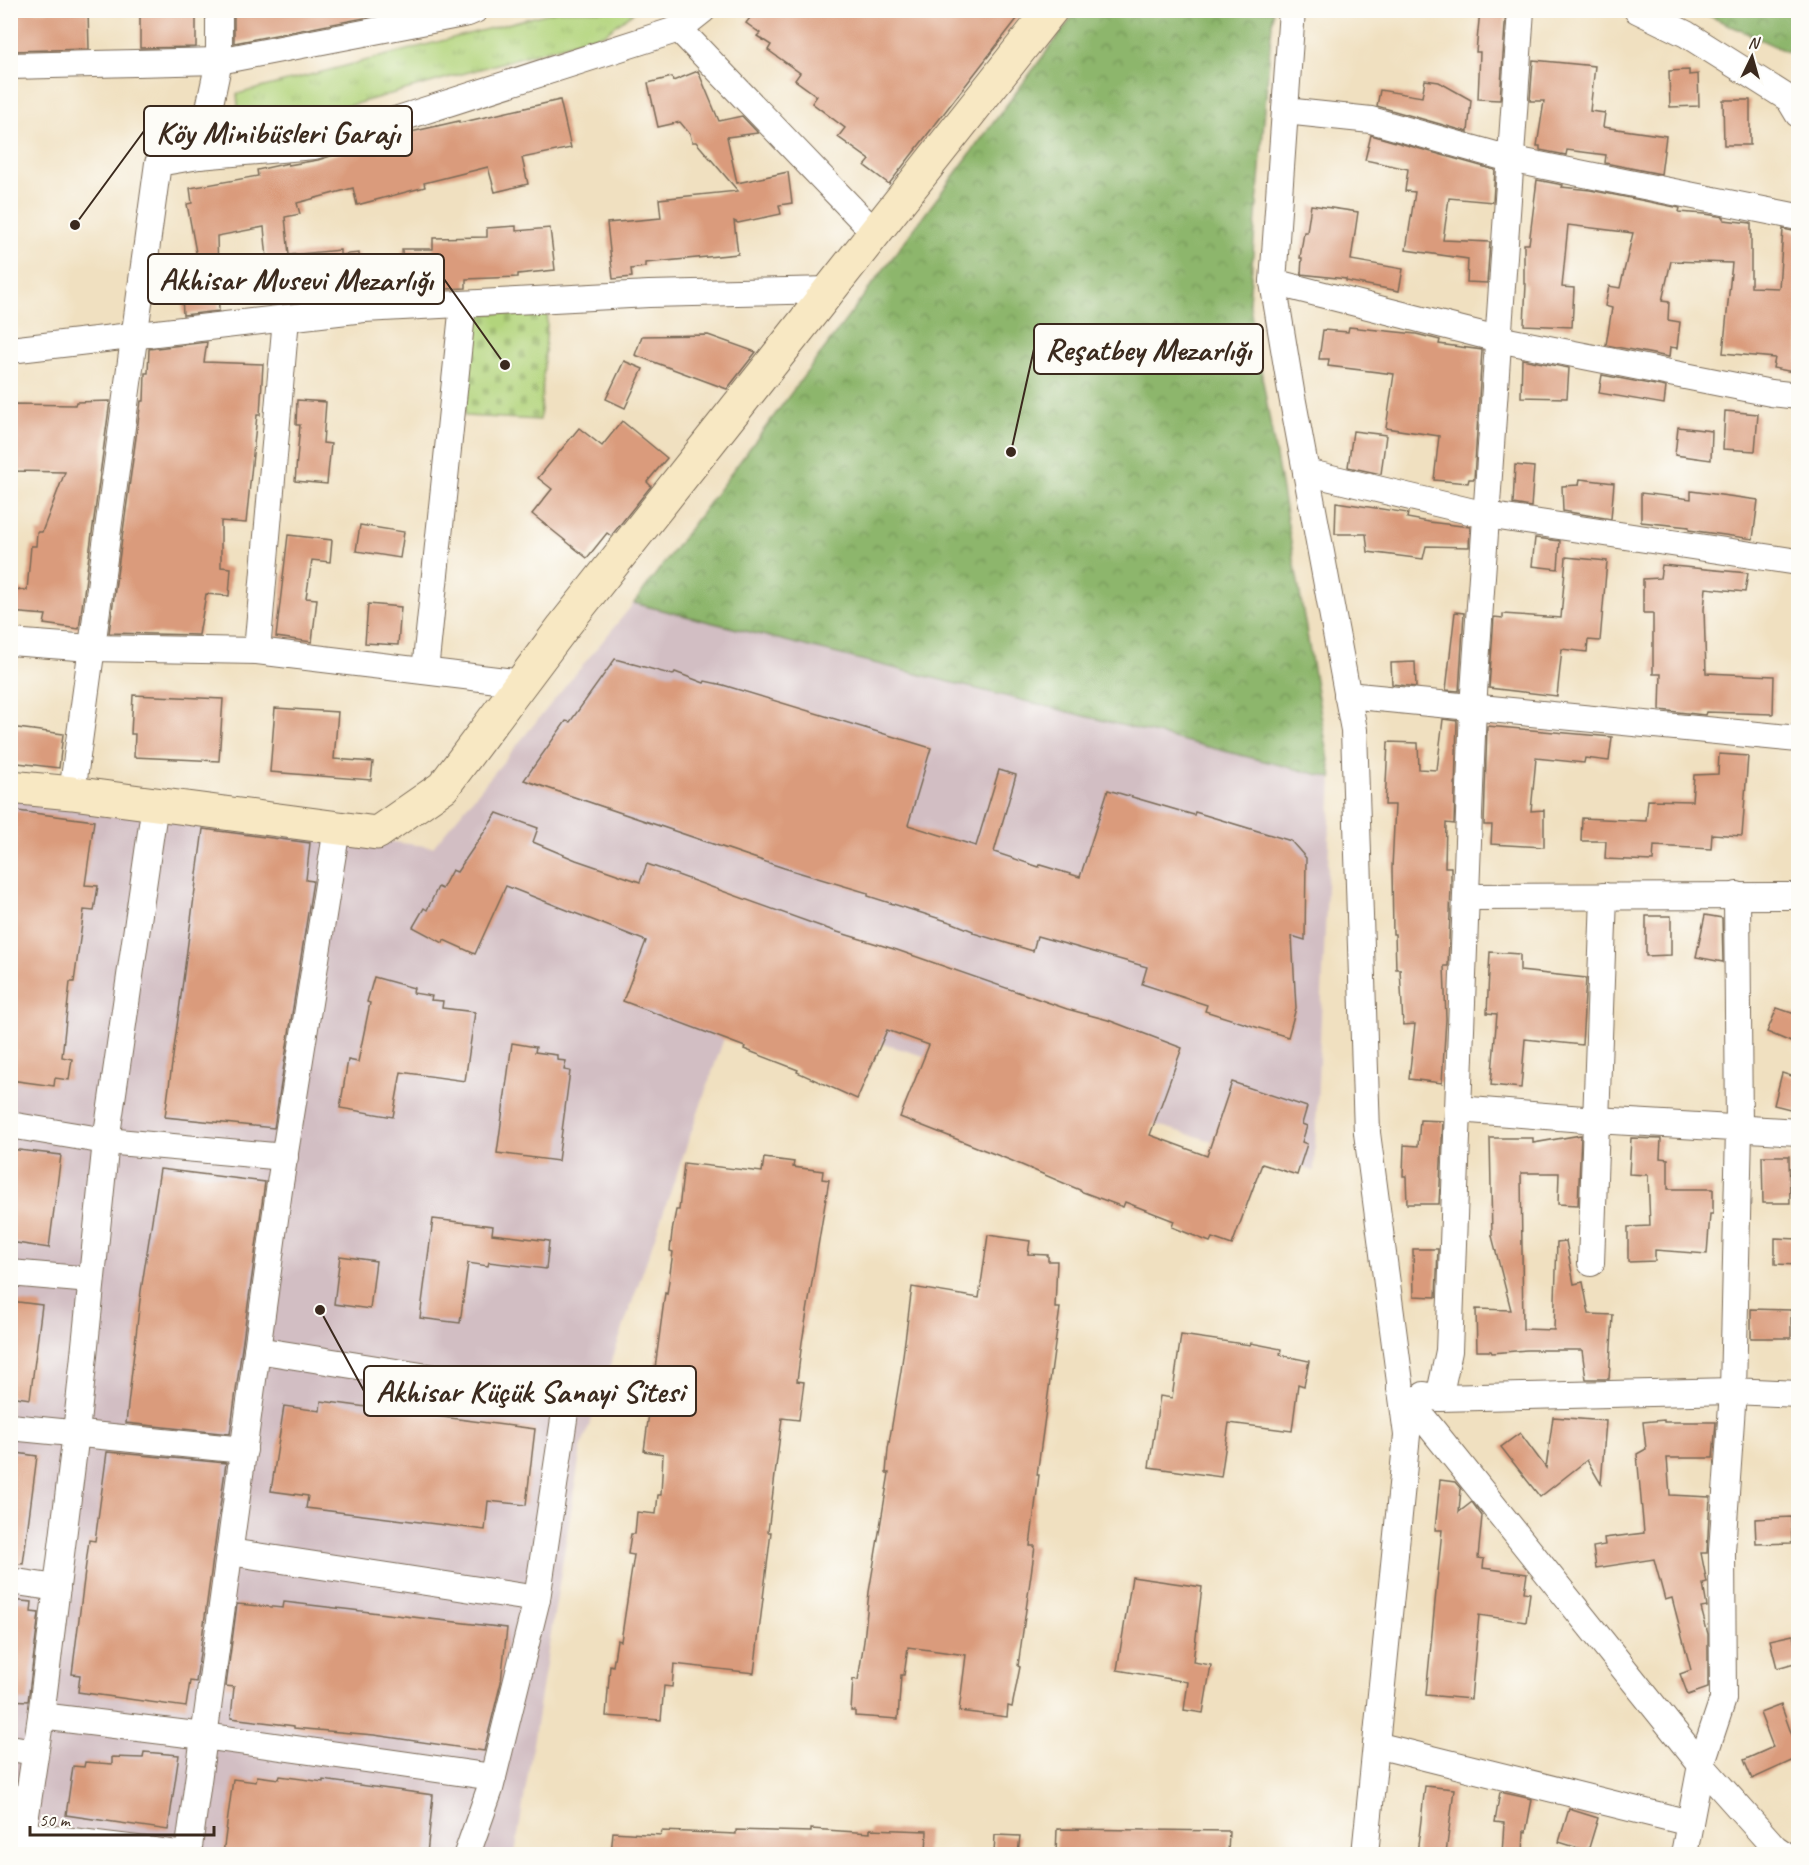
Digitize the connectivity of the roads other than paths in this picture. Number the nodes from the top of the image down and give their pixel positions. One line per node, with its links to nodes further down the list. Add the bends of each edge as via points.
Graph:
1 (219, 10): 9 (street)
2 (703, 10): 8 (street)
3 (1051, 10): 16 (street)
4 (1292, 10): 11 (street)
5 (1521, 10): 14 (street)
6 (1637, 10): 12 (street, via 1686,34 1789,99)
7 (470, 12): 9 (street)
8 (679, 29): 13 (street, via 314,146); 16 (street)
9 (219, 61): 10 (street); 13 (street)
10 (10, 66)
11 (1285, 111): 14 (street, via 1371,120); 17 (street)
12 (1798, 114)
13 (199, 156): 21 (street, via 158,163)
14 (1510, 159): 15 (street); 22 (street)
15 (1798, 217)
16 (875, 233): 18 (street)
17 (1273, 282): 22 (street); 25 (street)
18 (830, 290): 19 (street); 32 (street)
19 (463, 304): 20 (street); 31 (street)
20 (286, 318): 21 (street); 30 (street)
21 (134, 336): 23 (street); 29 (street)
22 (1498, 339): 24 (street); 26 (street)
23 (10, 350)
24 (1798, 396)
25 (1305, 472): 26 (street); 33 (street)
26 (1486, 515): 27 (street); 34 (street)
27 (1798, 562)
28 (10, 642): 29 (street)
29 (91, 648): 30 (street); 37 (street)
30 (256, 651): 31 (street)
31 (425, 671): 32 (street)
32 (522, 683): 39 (street, via 443,787 377,833)
33 (1347, 695): 34 (street); 55 (street, via 1354,730 1367,1133)
34 (1473, 707): 35 (street); 43 (street)
35 (1798, 739)
36 (10, 787): 37 (street)
37 (72, 793): 38 (street)
38 (155, 804): 39 (street); 49 (street)
39 (337, 828): 50 (street)
40 (1737, 895): 41 (street); 42 (street); 47 (street)
41 (1604, 896): 43 (street); 45 (street)
42 (1798, 896)
43 (1466, 897): 44 (street)
44 (1458, 1109): 45 (street); 58 (street, via 1449,1351)
45 (1596, 1120): 47 (street); 51 (street)
46 (10, 1125): 49 (street)
47 (1739, 1129): 48 (street); 56 (street)
48 (1798, 1132)
49 (106, 1141): 50 (street); 53 (street)
50 (285, 1157): 54 (street)
51 (1591, 1263)
52 (10, 1273): 53 (street)
53 (92, 1280): 60 (street)
54 (257, 1350): 61 (street); 65 (street, via 567,1399)
55 (1400, 1389): 58 (street); 68 (street, via 1407,1435); 71 (street)
56 (1733, 1391): 57 (street); 58 (street); 71 (street, via 1722,1551 1723,1699)
57 (1798, 1394)
58 (1439, 1398)
59 (10, 1427): 60 (street)
60 (76, 1433): 61 (street); 64 (street)
61 (244, 1450): 62 (street)
62 (230, 1552): 65 (street); 67 (street)
63 (10, 1581): 64 (street)
64 (57, 1588): 66 (street)
65 (537, 1599): 72 (street)
66 (41, 1716): 67 (street); 70 (street)
67 (204, 1736): 72 (street); 76 (street)
68 (1376, 1745): 73 (street); 78 (street)
69 (10, 1748): 70 (street)
70 (35, 1752): 74 (street)
71 (1701, 1765): 73 (street); 80 (street)
72 (493, 1778): 77 (street)
73 (1690, 1823): 79 (street)
74 (21, 1845): 75 (street)
75 (178, 1854)
76 (188, 1854)
77 (467, 1854)
78 (1365, 1854)
79 (1684, 1854)
80 (1784, 1854)

